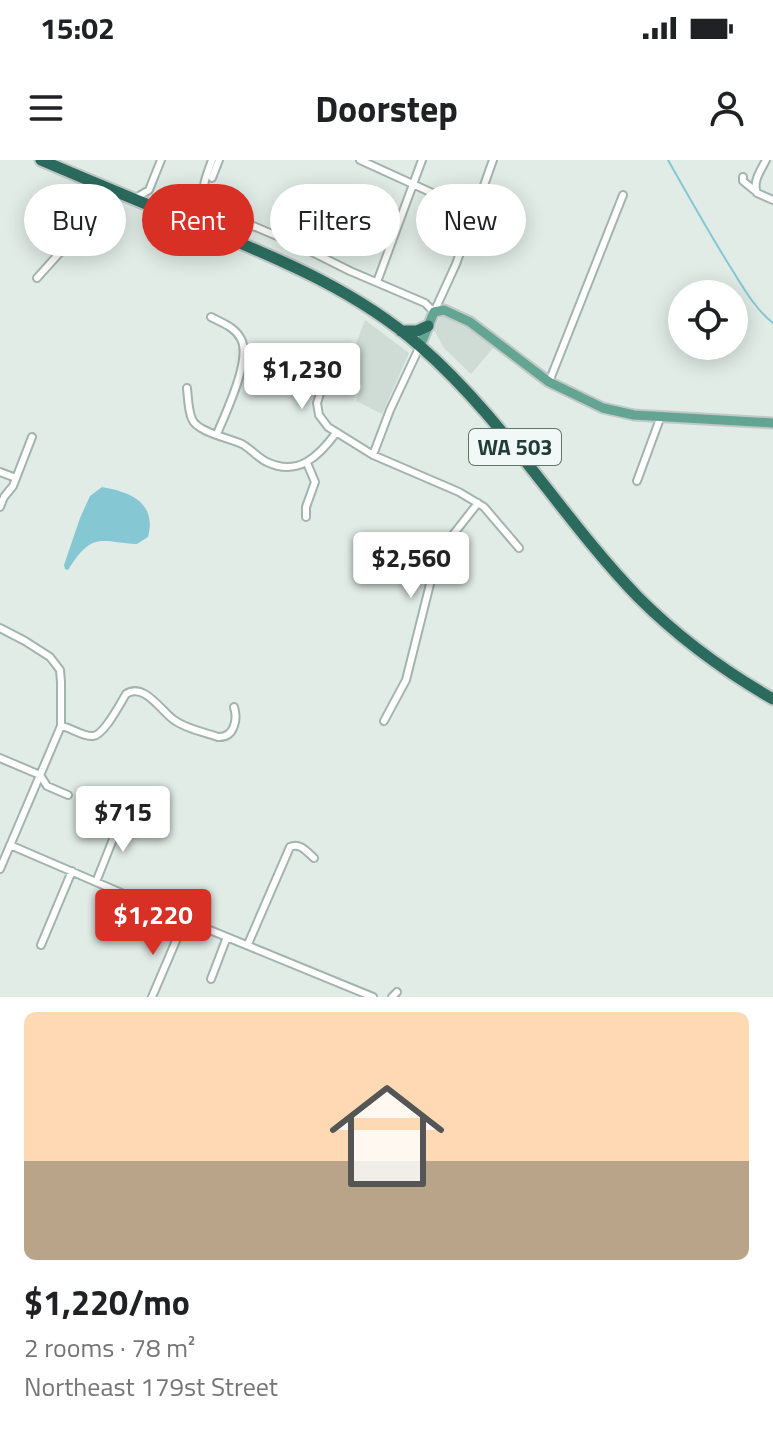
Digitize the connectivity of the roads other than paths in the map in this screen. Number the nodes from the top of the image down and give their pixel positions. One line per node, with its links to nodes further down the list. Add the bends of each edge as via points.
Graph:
1 (41, 160): 11 (highway, WA 503)
2 (161, 160): 12 (street)
3 (212, 160): 23 (street, via 204,194 215,210)
4 (219, 160): 10 (street)
5 (360, 160): 13 (street)
6 (422, 160): 13 (street)
7 (493, 160): 24 (street)
8 (766, 160): 15 (street, via 755,184)
9 (743, 177): 15 (street)
10 (212, 178)
11 (91, 181): 18 (highway, WA 503); 22 (street, via 64,248)
12 (151, 184)
13 (413, 184): 14 (street); 23 (street)
14 (416, 185)
15 (757, 193): 19 (street)
16 (142, 194): 18 (street)
17 (623, 195): 30 (street)
18 (134, 199): 20 (highway, WA 503)
19 (773, 200)
20 (142, 202)
21 (254, 249): 27 (highway, WA 503, via 299,268)
22 (37, 278)
23 (377, 282): 24 (street)
24 (434, 312): 26 (main road); 30 (main road, via 444,310 470,322)
25 (211, 317): 35 (street, via 235,330 243,345 241,368)
26 (428, 326): 27 (highway); 28 (main road)
27 (401, 331): 28 (highway, WA 503)
28 (420, 346): 37 (street); 47 (highway, WA 503, via 486,412 637,596 719,665)
29 (326, 375): 34 (street, via 317,410)
30 (549, 382): 32 (main road, via 613,411)
31 (187, 388): 35 (street, via 194,424)
32 (661, 416): 33 (main road); 41 (street)
33 (773, 423)
34 (336, 433): 37 (street); 38 (street)
35 (217, 434): 38 (street, via 272,464)
36 (32, 437): 40 (street)
37 (373, 455): 42 (street)
38 (307, 463): 44 (street, via 315,482)
39 (0, 472): 40 (street)
40 (16, 478): 43 (street)
41 (637, 481)
42 (478, 503): 45 (street); 49 (street, via 436,560 406,680)
43 (0, 507)
44 (306, 517)
45 (519, 548)
46 (0, 628): 50 (street, via 58,665)
47 (773, 699)
48 (234, 707): 50 (street, via 232,731 223,738 176,722 136,690 126,694 96,735)
49 (384, 721)
50 (61, 726): 52 (street)
51 (0, 758): 52 (street)
52 (40, 775): 53 (street, via 47,786); 55 (street)
53 (68, 795)
54 (123, 814): 59 (street)
55 (10, 845): 57 (street); 58 (street)
56 (314, 858): 62 (street, via 300,846 290,847)
57 (0, 869)
58 (72, 871): 59 (street); 63 (street)
59 (96, 882): 60 (street)
60 (174, 915): 61 (street); 65 (street, via 178,936)
61 (227, 937): 62 (street); 64 (street)
62 (248, 944): 66 (street)
63 (41, 945)
64 (211, 979)
65 (152, 997)
66 (373, 997)

